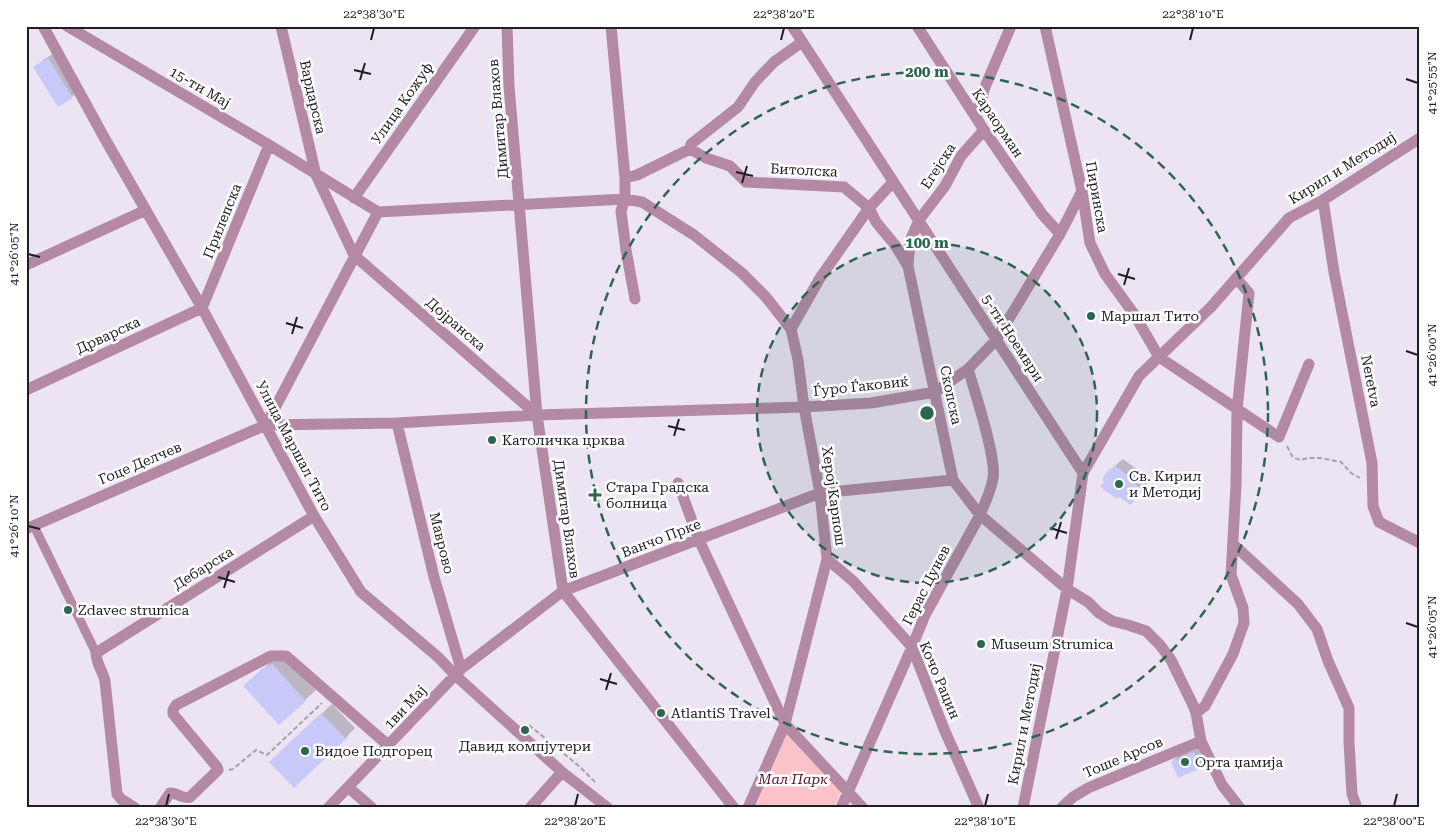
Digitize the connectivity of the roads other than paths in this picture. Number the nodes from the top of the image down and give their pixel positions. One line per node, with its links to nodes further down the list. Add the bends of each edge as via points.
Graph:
1 (43, 26): 26 (street, Улица Маршал Тито)
2 (67, 26): 15 (street, 15-ти Мај)
3 (281, 26): 17 (street, Вардарска)
4 (475, 26): 21 (street, Улица Кожуф)
5 (506, 26): 24 (street, Димитар Влахов)
6 (612, 26): 18 (street)
7 (792, 26): 11 (street)
8 (917, 26): 12 (street, Караорман)
9 (1011, 26): 12 (street)
10 (1045, 26): 20 (street, Пиринска)
11 (802, 42): 16 (street, via 774,62 738,107 690,144); 19 (street)
12 (976, 117): 13 (street, Караорман)
13 (984, 130): 28 (street, Егејска, via 961,156 945,186); 29 (street, Караорман, via 1042,214)
14 (1420, 138): 23 (street, Кирил и Методиј)
15 (269, 145): 17 (street, 15-ти Мај); 35 (street, Прилепска)
16 (690, 149): 18 (street); 25 (street, Битолска, via 730,166 746,182 844,187)
17 (316, 175): 21 (street, 15-ти Мај); 30 (street, Вардарска)
18 (625, 178): 22 (street)
19 (893, 182): 25 (street); 28 (street)
20 (1082, 191): 29 (street, Ѓуро Ѓаковиќ); 38 (street, Пиринска, via 1090,242 1105,274)
21 (354, 198): 27 (street, 15-ти Мај)
22 (624, 199): 24 (street); 34 (street, via 623,224); 36 (street, via 642,202 694,235 751,282)
23 (1323, 200): 33 (street, Кирил и Методиј, via 1289,218); 56 (street, Neretva, via 1372,463 1374,506 1379,522)
24 (520, 205): 27 (street); 45 (street, Димитар Влахов)
25 (869, 208): 32 (street, Скопска); 36 (street, via 820,278)
26 (146, 210): 31 (street); 35 (street, Улица Маршал Тито)
27 (378, 212): 30 (street)
28 (919, 220): 32 (street, Егејска, via 910,241); 37 (street, 5-ти Ноември)
29 (1060, 234): 37 (street, Ѓуро Ѓаковиќ)
30 (354, 255): 45 (street, Дојранска); 47 (street)
31 (26, 265)
32 (908, 266): 42 (street, Скопска)
33 (1236, 278): 38 (street, Кирил и Методиј); 44 (street, via 1250,293)
34 (634, 300)
35 (202, 308): 41 (street, Дрварска); 47 (street, Улица Маршал Тито)
36 (791, 329): 43 (street, Херој Карпош)
37 (996, 340): 40 (street, Ѓуро Ѓаковиќ); 48 (street, 5-ти Ноември)
38 (1159, 357): 44 (street, Пиринска); 48 (street, Кирил и Методиј, via 1139,376)
39 (1309, 364): 44 (street, Пиринска, via 1278,437)
40 (968, 369): 42 (street, Ѓуро Ѓаковиќ); 52 (street, Герас Цунев, via 994,477)
41 (26, 390)
42 (935, 392): 43 (street, Ѓуро Ѓаковиќ, via 871,403); 49 (street, Скопска)
43 (804, 407): 45 (street, Ѓуро Ѓаковиќ); 51 (street, Херој Карпош)
44 (1237, 410): 57 (street)
45 (537, 415): 46 (street, Ѓуро Ѓаковиќ); 60 (street, Димитар Влахов)
46 (397, 423): 47 (street, Ѓуро Ѓаковиќ); 63 (street, Маврово)
47 (266, 425): 53 (street, Улица Маршал Тито); 54 (street, Гоце Делчев)
48 (1083, 473): 59 (street, Кирил и Методиј)
49 (953, 480): 51 (street, Ванчо Прке); 52 (street, Скопска)
50 (678, 483): 55 (street)
51 (820, 493): 55 (street, Ванчо Прке); 58 (street, Херој Карпош)
52 (980, 515): 59 (street, Скопска); 61 (street, Герас Цунев, via 925,615)
53 (314, 516): 62 (street, Дебарска); 63 (street, Улица Маршал Тито, via 361,592)
54 (30, 527): 62 (street)
55 (699, 540): 60 (street, Ванчо Прке); 65 (street)
56 (1420, 543)
57 (1234, 545): 64 (street, via 1231,575 1243,608 1244,623 1205,706); 85 (street, via 1298,604 1317,628 1350,708 1352,794)
58 (827, 559): 61 (street, Кочо Рацин, via 853,581); 65 (street, Херој Карпош)
59 (1067, 589): 64 (street, Скопска, via 1112,621 1146,631 1171,660); 82 (street, Кирил и Методиј)
60 (562, 591): 63 (street, Ванчо Прке); 77 (street, Димитар Влахов)
61 (912, 647): 70 (street, Герас Цунев); 81 (street, Кочо Рацин)
62 (96, 653): 71 (street, via 105,681 117,794)
63 (458, 672): 67 (street, 1ви Мај); 68 (street, Улица Маршал Тито)
64 (1196, 713): 66 (street, Скопска)
65 (785, 724): 70 (street); 78 (street, Херој Карпош)
66 (1201, 741): 83 (street, Тоше Арсов, via 1088,788); 84 (street, Скопска, via 1222,785)
67 (389, 746): 69 (street, 1ви Мај); 72 (street, via 286,656 271,656 176,705 173,714 217,767 216,772 190,797 170,793)
68 (562, 772): 75 (street); 76 (street, Улица Маршал Тито)
69 (348, 788): 73 (street, 1ви Мај); 74 (street)
70 (848, 791): 79 (street, Герас Цунев); 80 (street)
71 (135, 808)
72 (160, 808)
73 (328, 808)
74 (372, 808)
75 (530, 808)
76 (608, 808)
77 (734, 808)
78 (748, 808)
79 (840, 808)
80 (863, 808)
81 (979, 808)
82 (1023, 808)
83 (1061, 808)
84 (1240, 808)
85 (1357, 808)

